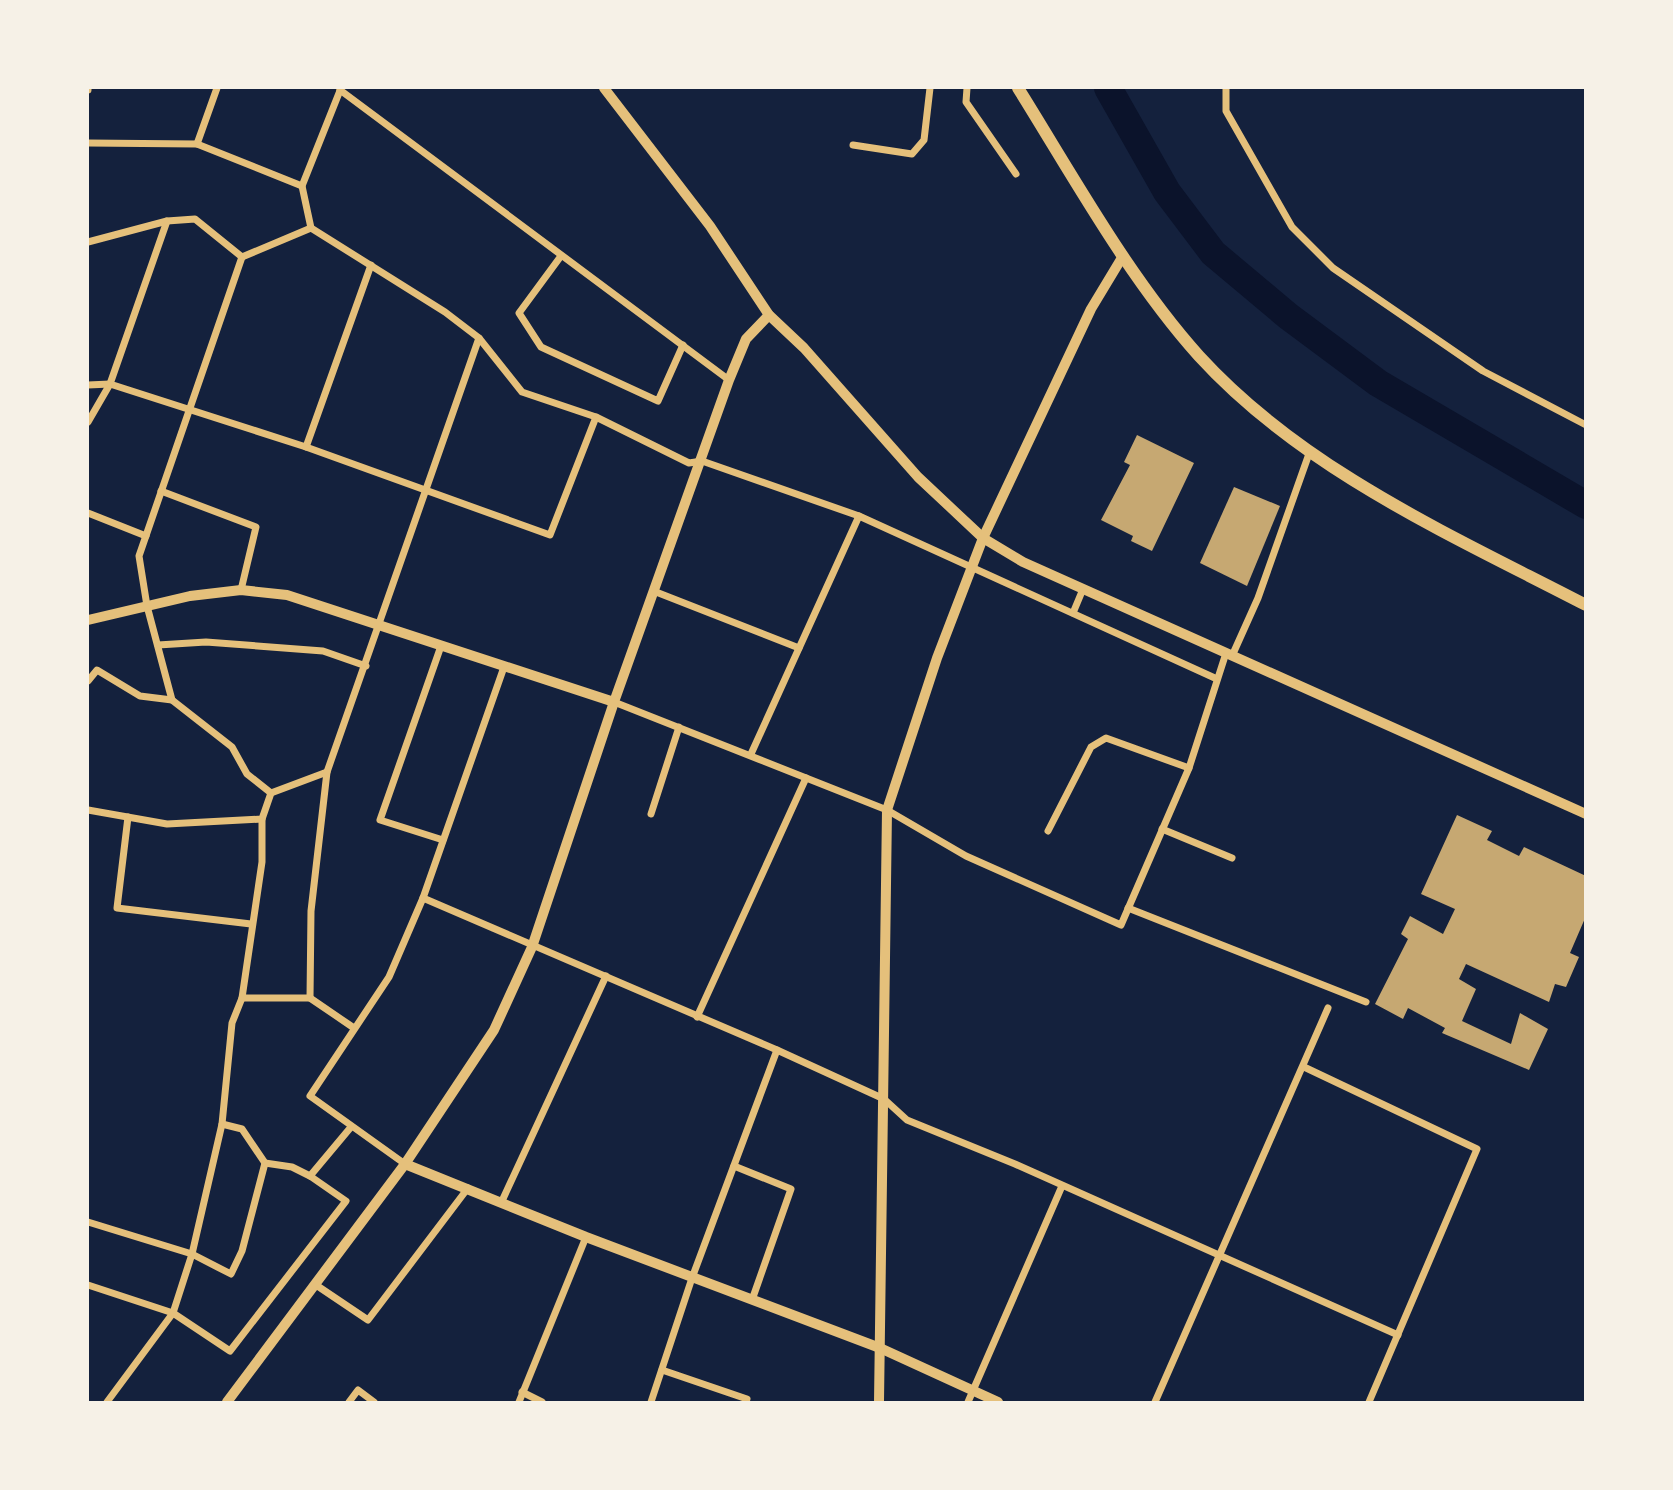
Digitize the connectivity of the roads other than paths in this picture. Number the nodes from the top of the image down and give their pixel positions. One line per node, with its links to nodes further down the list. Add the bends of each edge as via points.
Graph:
1 (217, 88): 9 (street)
2 (604, 88): 20 (street, via 710,226)
3 (929, 88): 10 (street, via 924,140 912,154)
4 (967, 88): 11 (street, via 966,102)
5 (1018, 88): 17 (main road)
6 (1226, 88): 29 (street, via 1226,111 1292,228 1333,268 1483,371)
7 (340, 89): 12 (street); 16 (street)
8 (88, 143): 9 (street)
9 (197, 144): 12 (street)
10 (853, 145)
11 (1016, 174)
12 (302, 186): 14 (street)
13 (167, 221): 15 (street); 18 (street, via 195,219); 24 (street)
14 (311, 228): 18 (street); 19 (street)
15 (88, 242)
16 (561, 256): 22 (street); 22 (street, via 519,313 541,347 658,401)
17 (1123, 256): 31 (main road, via 1199,356 1283,433); 38 (street, via 1091,309)
18 (242, 257): 26 (street)
19 (371, 265): 21 (street); 30 (street)
20 (769, 315): 23 (street, via 746,339); 38 (street, via 918,477)
21 (479, 338): 27 (street, via 522,392); 34 (street)
22 (682, 345): 23 (street)
23 (729, 380): 32 (street)
24 (110, 384): 25 (street); 26 (street); 28 (street)
25 (88, 385)
26 (190, 408): 30 (street); 33 (street)
27 (596, 417): 32 (street, via 689,463); 34 (street, via 550,535)
28 (88, 422)
29 (1586, 425)
30 (306, 447): 34 (street)
31 (1311, 451): 43 (main road, via 1401,508); 51 (street, via 1258,598)
32 (702, 461): 36 (street); 42 (street)
33 (162, 491): 37 (street); 41 (street, via 256,527)
34 (428, 491): 47 (street)
35 (88, 513): 37 (street)
36 (859, 516): 39 (street); 50 (street)
37 (146, 536): 44 (street, via 139,556)
38 (983, 538): 39 (street); 40 (street)
39 (972, 568): 45 (street); 65 (street)
40 (1083, 589): 45 (street); 51 (street)
41 (240, 590): 44 (street); 47 (street, via 287,595)
42 (656, 592): 50 (street); 57 (street)
43 (1586, 605)
44 (148, 606): 46 (street); 48 (street)
45 (1073, 613): 54 (street)
46 (88, 620)
47 (380, 625): 49 (street); 52 (street)
48 (159, 645): 52 (street, via 206,642 311,650); 56 (street)
49 (440, 646): 53 (street); 72 (street, via 380,820)
50 (799, 648): 59 (street)
51 (1229, 655): 54 (street); 67 (street)
52 (366, 666): 61 (street)
53 (504, 667): 57 (street); 72 (street)
54 (1217, 679): 60 (street)
55 (88, 681): 56 (street, via 97,670 140,696)
56 (172, 700): 63 (street, via 232,747 247,774)
57 (614, 702): 58 (street); 77 (street)
58 (679, 727): 59 (street); 66 (street)
59 (751, 754): 62 (street)
60 (1189, 768): 70 (street); 71 (street, via 1106,738 1091,747)
61 (327, 772): 63 (street); 80 (street, via 310,911)
62 (806, 778): 65 (street); 83 (street)
63 (271, 793): 69 (street)
64 (88, 810): 68 (street)
65 (887, 810): 75 (street, via 966,856 1121,925); 87 (street)
66 (652, 814)
67 (1586, 814)
68 (128, 817): 69 (street, via 167,824); 76 (street, via 117,908)
69 (262, 819): 76 (street, via 262,862)
70 (1162, 829): 73 (street); 75 (street)
71 (1048, 831)
72 (443, 840): 74 (street)
73 (1232, 858)
74 (423, 898): 77 (street); 84 (street, via 389,977)
75 (1128, 908): 81 (street)
76 (251, 924): 79 (street)
77 (532, 947): 78 (street); 91 (street, via 494,1030)
78 (606, 976): 83 (street); 96 (street)
79 (242, 998): 80 (street); 88 (street, via 232,1023)
80 (310, 998): 84 (street)
81 (1366, 1002)
82 (1328, 1008): 86 (street)
83 (696, 1017): 85 (street)
84 (354, 1028): 89 (street, via 310,1096)
85 (777, 1049): 87 (street); 92 (street)
86 (1304, 1067): 100 (street); 106 (street, via 1477,1149)
87 (884, 1099): 94 (street, via 907,1120); 107 (street)
88 (222, 1124): 90 (street, via 242,1129); 99 (street)
89 (351, 1127): 91 (street); 93 (street)
90 (265, 1163): 93 (street, via 292,1167); 99 (street, via 243,1251 231,1274)
91 (405, 1164): 95 (street); 103 (street)
92 (734, 1166): 101 (street); 104 (street, via 791,1189)
93 (310, 1176): 105 (street, via 345,1201 230,1351)
94 (1062, 1186): 100 (street); 110 (street)
95 (468, 1188): 96 (street); 103 (street, via 368,1320)
96 (502, 1201): 98 (street)
97 (88, 1222): 99 (street)
98 (586, 1237): 101 (street); 109 (street)
99 (192, 1254): 105 (street)
100 (1221, 1255): 106 (street); 122 (street)
101 (692, 1278): 104 (street); 108 (street)
102 (88, 1284): 105 (street)
103 (316, 1285): 113 (street)
104 (752, 1300): 107 (street)
105 (173, 1313): 112 (street)
106 (1398, 1335): 123 (street)
107 (880, 1349): 110 (street); 119 (street)
108 (662, 1370): 111 (street); 118 (street)
109 (522, 1392): 116 (street); 117 (street)
110 (973, 1392): 120 (street); 121 (street)
111 (747, 1399)
112 (107, 1402)
113 (227, 1402)
114 (349, 1402): 115 (street, via 358,1390)
115 (374, 1402)
116 (519, 1402)
117 (542, 1402)
118 (650, 1402)
119 (879, 1402)
120 (968, 1402)
121 (998, 1402)
122 (1155, 1402)
123 (1368, 1402)

